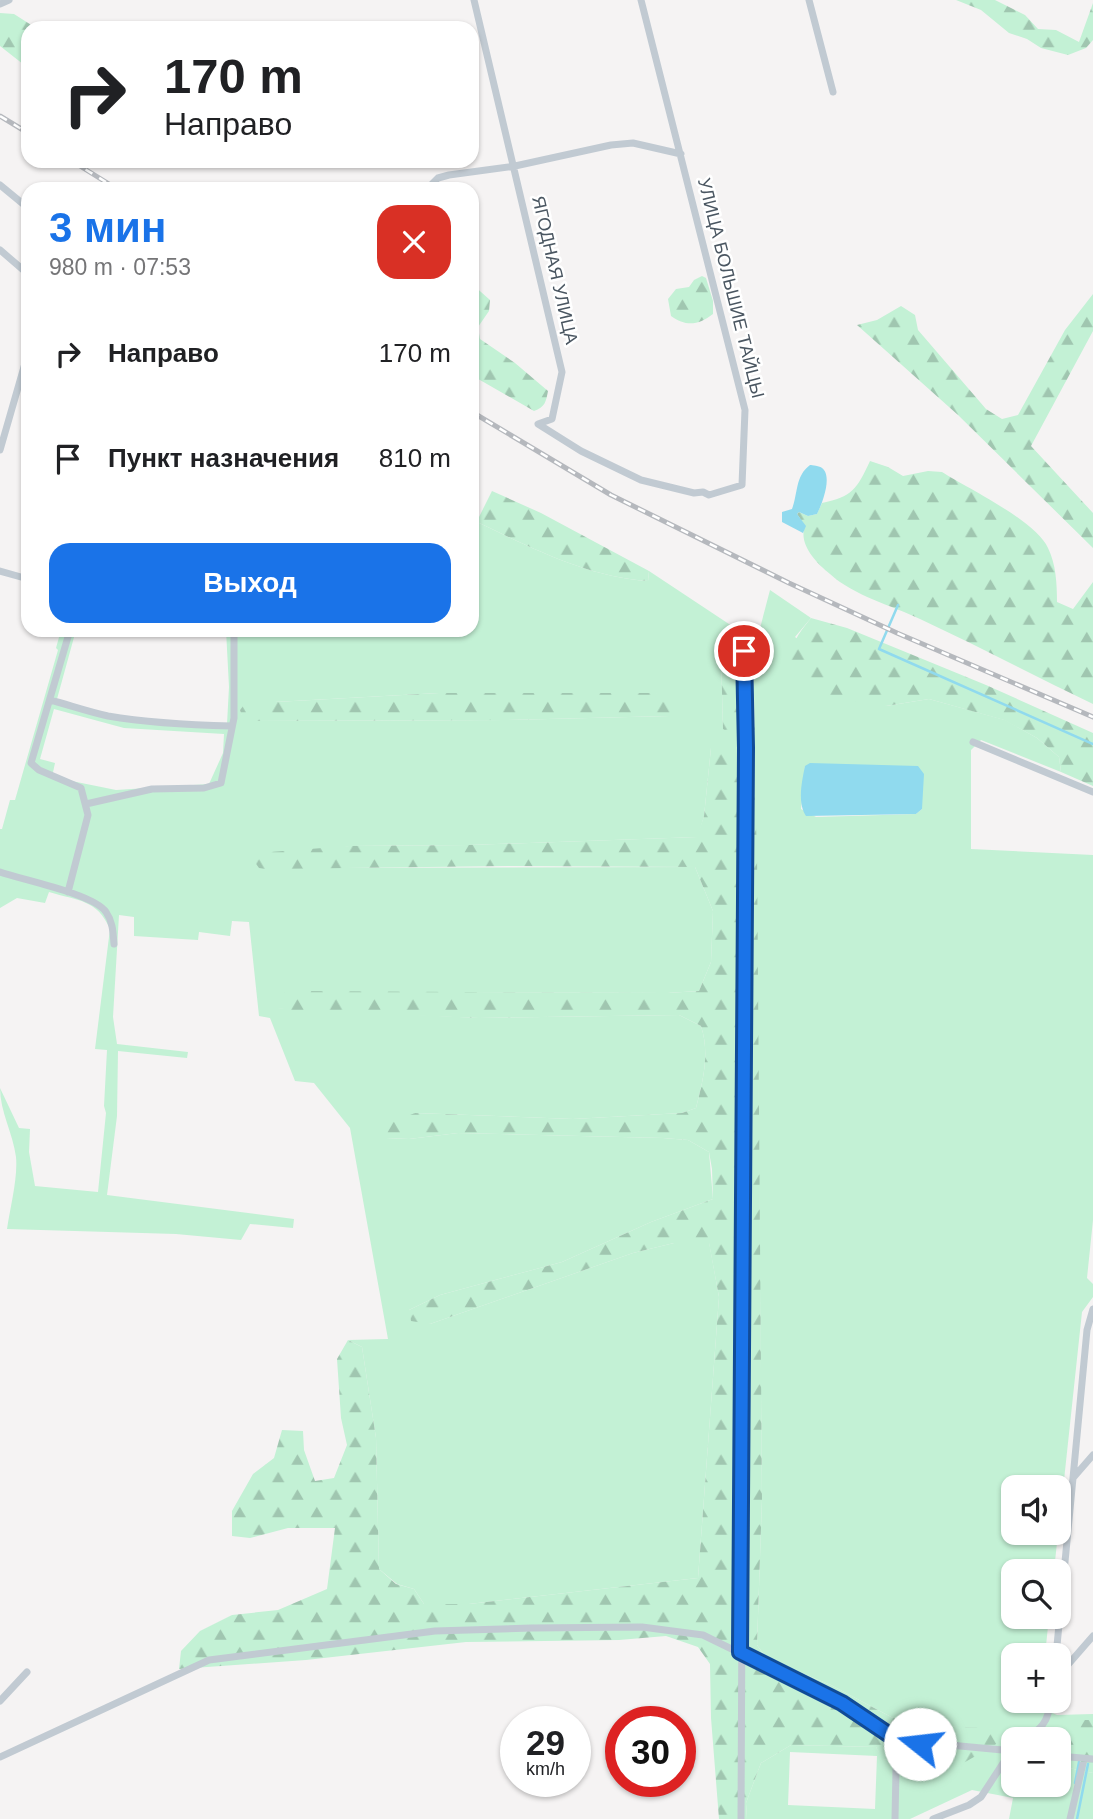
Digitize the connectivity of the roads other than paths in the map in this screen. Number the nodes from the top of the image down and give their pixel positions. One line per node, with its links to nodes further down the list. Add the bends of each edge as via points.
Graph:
1 (9, 0): 5 (street)
2 (474, 0): 8 (street, ЯГОДНАЯ УЛИЦА)
3 (641, 0): 7 (street, УЛИЦА БОЛЬШИЕ ТАЙЦЫ)
4 (809, 0): 6 (street)
5 (0, 4)
6 (833, 92)
7 (681, 154): 8 (street, via 634,144 611,145); 16 (street, УЛИЦА БОЛЬШИЕ ТАЙЦЫ, via 745,410 742,485 709,495)
8 (514, 166): 9 (street, via 449,175); 16 (street, ЯГОДНАЯ УЛИЦА, via 562,372 552,419 538,424 603,463)
9 (434, 182)
10 (0, 185): 11 (street)
11 (21, 202)
12 (0, 250): 13 (street)
13 (21, 268)
14 (21, 377): 15 (street)
15 (0, 450)
16 (642, 480)
17 (0, 571): 18 (street)
18 (21, 577)
19 (68, 637): 22 (street)
20 (234, 637): 23 (street)
21 (744, 651): 35 (street)
22 (50, 700): 23 (street, via 139,721); 26 (street, via 31,764 81,789)
23 (232, 726): 26 (street, via 221,782 204,788 152,789)
24 (973, 742): 25 (street)
25 (1093, 792)
26 (86, 804): 28 (street, via 88,815)
27 (0, 872): 28 (street)
28 (68, 892): 29 (street, via 105,910)
29 (114, 944)
30 (1093, 1310): 32 (street)
31 (1093, 1455): 32 (street)
32 (1073, 1479): 34 (street)
33 (1093, 1636): 36 (street)
34 (1057, 1643)
35 (740, 1652): 39 (street, via 842,1703 897,1740); 40 (street, via 703,1635 642,1627 435,1631 256,1653 209,1660); 46 (street)
36 (1071, 1661)
37 (27, 1672): 38 (street)
38 (0, 1701)
39 (1001, 1749)
40 (0, 1757)
41 (1071, 1757): 42 (street)
42 (1084, 1759): 43 (street); 49 (street)
43 (1093, 1759)
44 (1001, 1768): 48 (street, via 981,1797)
45 (896, 1770): 47 (street)
46 (741, 1819)
47 (895, 1819)
48 (933, 1819)
49 (1070, 1819)

